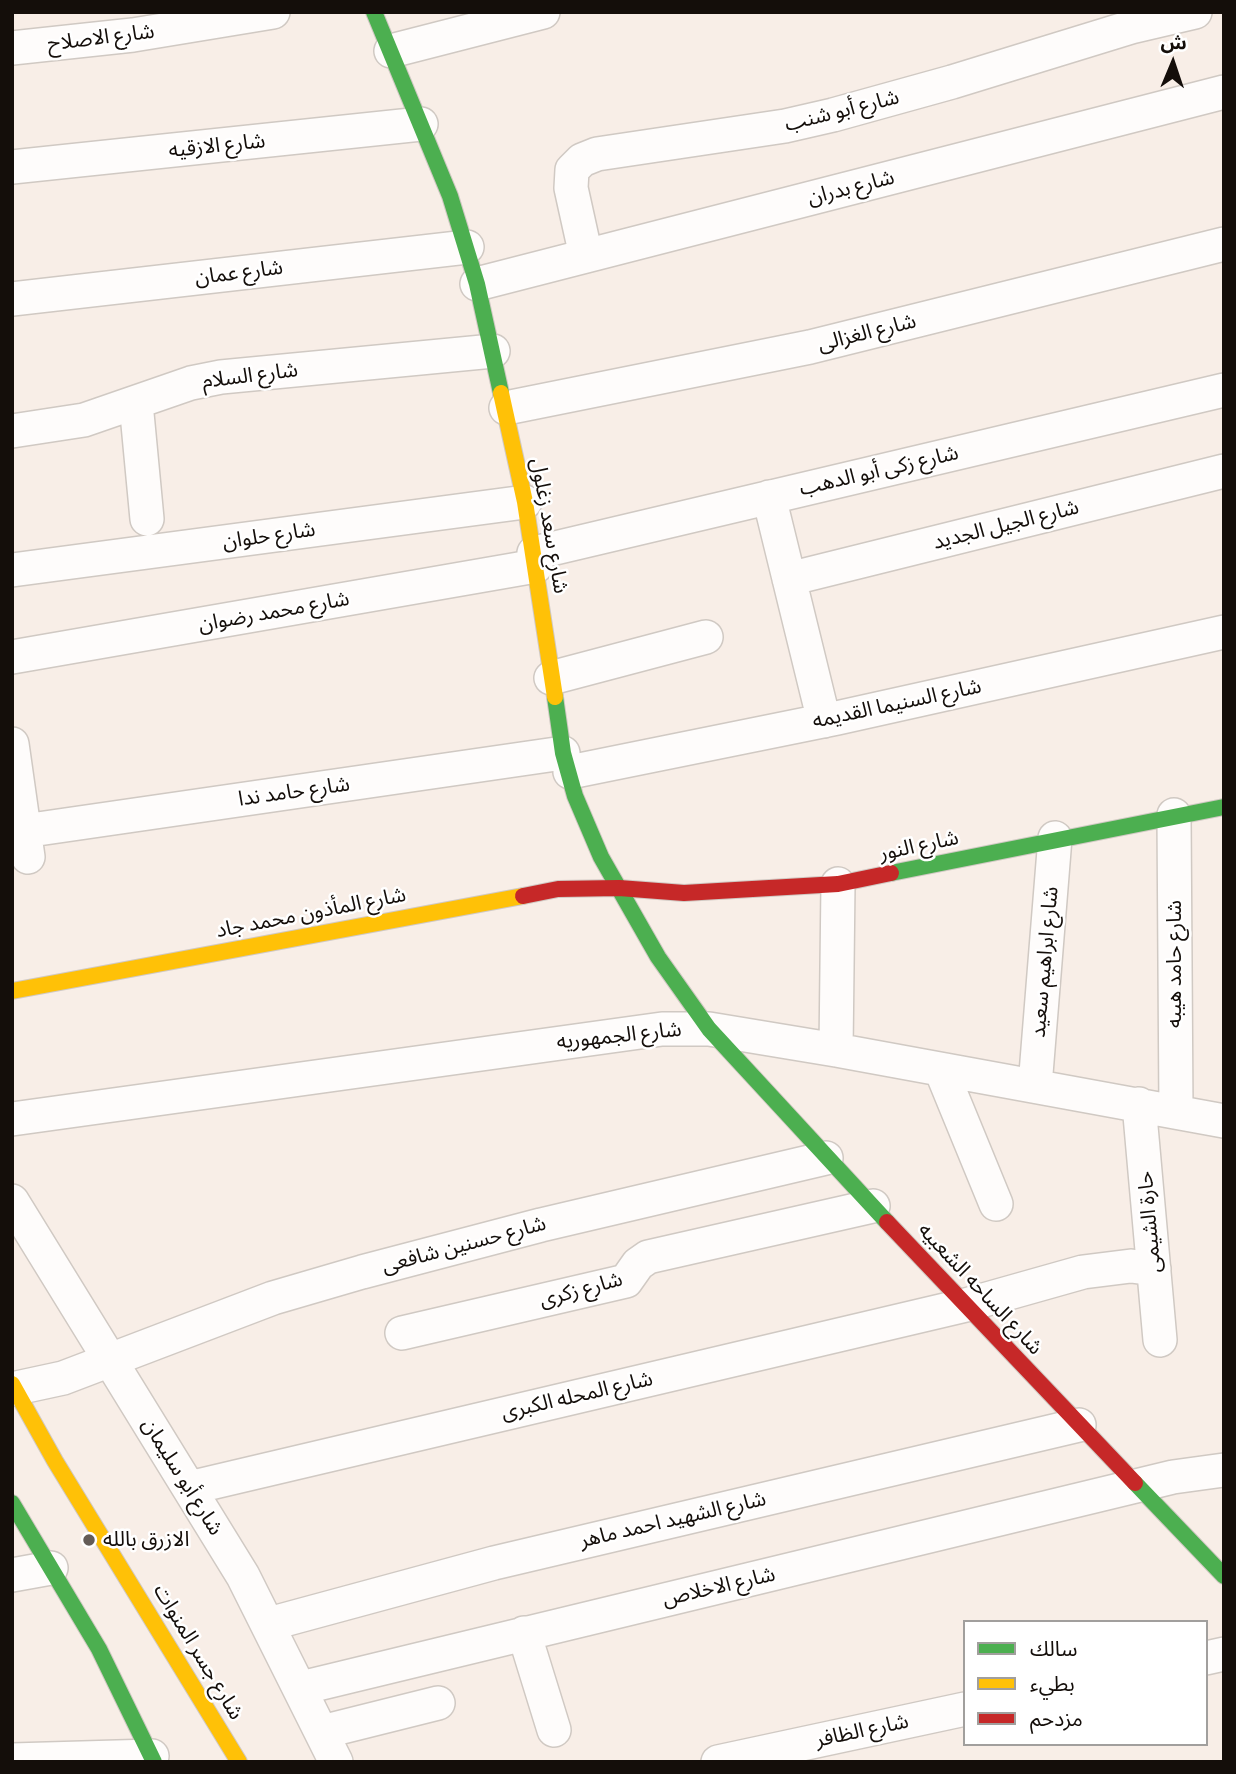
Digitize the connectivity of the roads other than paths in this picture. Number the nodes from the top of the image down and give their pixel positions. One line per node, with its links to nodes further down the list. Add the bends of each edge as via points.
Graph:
1 (273, 12): 5 (street, شارع الاصلاح, via 134,35)
2 (374, 12): 6 (street, شارع سعد زغلول)
3 (543, 12): 6 (street)
4 (1195, 12): 12 (street, شارع أبو شنب, via 833,115 582,160 572,170 571,188)
5 (12, 48)
6 (391, 51): 8 (street, شارع سعد زغلول)
7 (1224, 92): 12 (street, شارع بدران)
8 (421, 124): 9 (street, شارع الازقيه); 11 (street, شارع سعد زغلول)
9 (12, 167)
10 (1224, 244): 18 (street, شارع الغزالى, via 810,347)
11 (467, 247): 13 (street, شارع سعد زغلول); 14 (street, شارع عمان)
12 (586, 256): 13 (street, شارع بدران)
13 (477, 284): 15 (street, شارع سعد زغلول)
14 (12, 299)
15 (493, 351): 17 (street, شارع السلام, via 221,377); 18 (street, شارع سعد زغلول)
16 (1224, 390): 21 (street, شارع زكى أبو الدهب)
17 (136, 403): 19 (street, شارع السلام, via 84,420); 23 (street)
18 (506, 408): 22 (street, شارع سعد زغلول)
19 (12, 431)
20 (1224, 471): 26 (street, شارع الجيل الجديد)
21 (769, 497): 24 (street, شارع زكى أبو الدهب); 26 (street)
22 (525, 502): 24 (street, شارع سعد زغلول); 25 (street, شارع حلوان)
23 (147, 519)
24 (535, 560): 29 (street, شارع محمد رضوان); 30 (street, شارع سعد زغلول)
25 (12, 570)
26 (789, 579): 31 (street)
27 (1224, 632): 31 (street, شارع السنيما القديمه)
28 (706, 637): 30 (street)
29 (12, 657)
30 (551, 678): 34 (street, شارع سعد زغلول)
31 (824, 721): 34 (street, شارع السنيما القديمه)
32 (12, 744): 33 (street)
33 (13, 750): 34 (street, شارع حامد ندا, via 26,844)
34 (566, 762): 39 (street, شارع سعد زغلول, via 601,858)
35 (1224, 807): 36 (street, شارع النور)
36 (1174, 815): 37 (street, شارع النور); 46 (street, شارع حامد هيبه)
37 (1055, 838): 38 (street, شارع النور); 44 (street, شارع ابراهيم سعيد)
38 (838, 884): 39 (street, شارع النور, via 684,893); 42 (street)
39 (619, 888): 40 (street, شارع المأذون محمد جاد, via 558,889); 41 (street, شارع سعد زغلول, via 658,957)
40 (12, 991)
41 (709, 1029): 42 (street, شارع الجمهوريه); 47 (street, شارع الجمهوريه, via 622,1033); 49 (street, شارع الساحه الشعبيه)
42 (836, 1050): 43 (street, شارع الجمهوريه)
43 (941, 1070): 44 (street, شارع الجمهوريه); 51 (street)
44 (1035, 1086): 45 (street, شارع الجمهوريه)
45 (1139, 1104): 46 (street, شارع الجمهوريه); 53 (street, حارة الشيمى)
46 (1176, 1112): 48 (street, شارع الجمهوريه)
47 (12, 1119)
48 (1224, 1121)
49 (826, 1158): 52 (street, شارع الساحه الشعبيه); 57 (street, شارع حسنين شافعى, via 362,1272 273,1297)
50 (12, 1201): 57 (street, شارع أبو سليمان)
51 (996, 1204)
52 (873, 1206): 54 (street, شارع الساحه الشعبيه); 55 (street, شارع زكرى, via 648,1257 626,1281)
53 (1154, 1269): 54 (street, شارع المحله الكبرى, via 1131,1266 1083,1272); 56 (street, حارة الشيمى)
54 (966, 1305): 59 (street, شارع الساحه الشعبيه); 62 (street, شارع المحله الكبرى)
55 (402, 1333)
56 (1160, 1340)
57 (110, 1359): 58 (street, via 63,1378); 62 (street, شارع أبو سليمان)
58 (13, 1387): 76 (street, شارع جسر المنوات)
59 (1079, 1426): 61 (street, شارع الساحه الشعبيه); 67 (street, شارع الشهيد احمد ماهر, via 494,1563)
60 (1224, 1470): 61 (street, شارع الاخلاص)
61 (1136, 1485): 66 (street, شارع الساحه الشعبيه); 68 (street, شارع الاخلاص)
62 (189, 1488): 67 (street, شارع أبو سليمان)
63 (12, 1503): 64 (street)
64 (51, 1568): 65 (street); 74 (street, via 99,1649)
65 (12, 1575)
66 (1224, 1576)
67 (269, 1624): 69 (street, شارع أبو سليمان)
68 (524, 1633): 69 (street, شارع الاخلاص); 72 (street)
69 (301, 1688): 73 (street, شارع أبو سليمان)
70 (438, 1703): 73 (street)
71 (963, 1709): 78 (street, شارع الظافر)
72 (554, 1730)
73 (322, 1732): 77 (street, شارع أبو سليمان)
74 (153, 1759): 75 (street)
75 (12, 1760)
76 (239, 1762)
77 (336, 1762)
78 (718, 1762)

